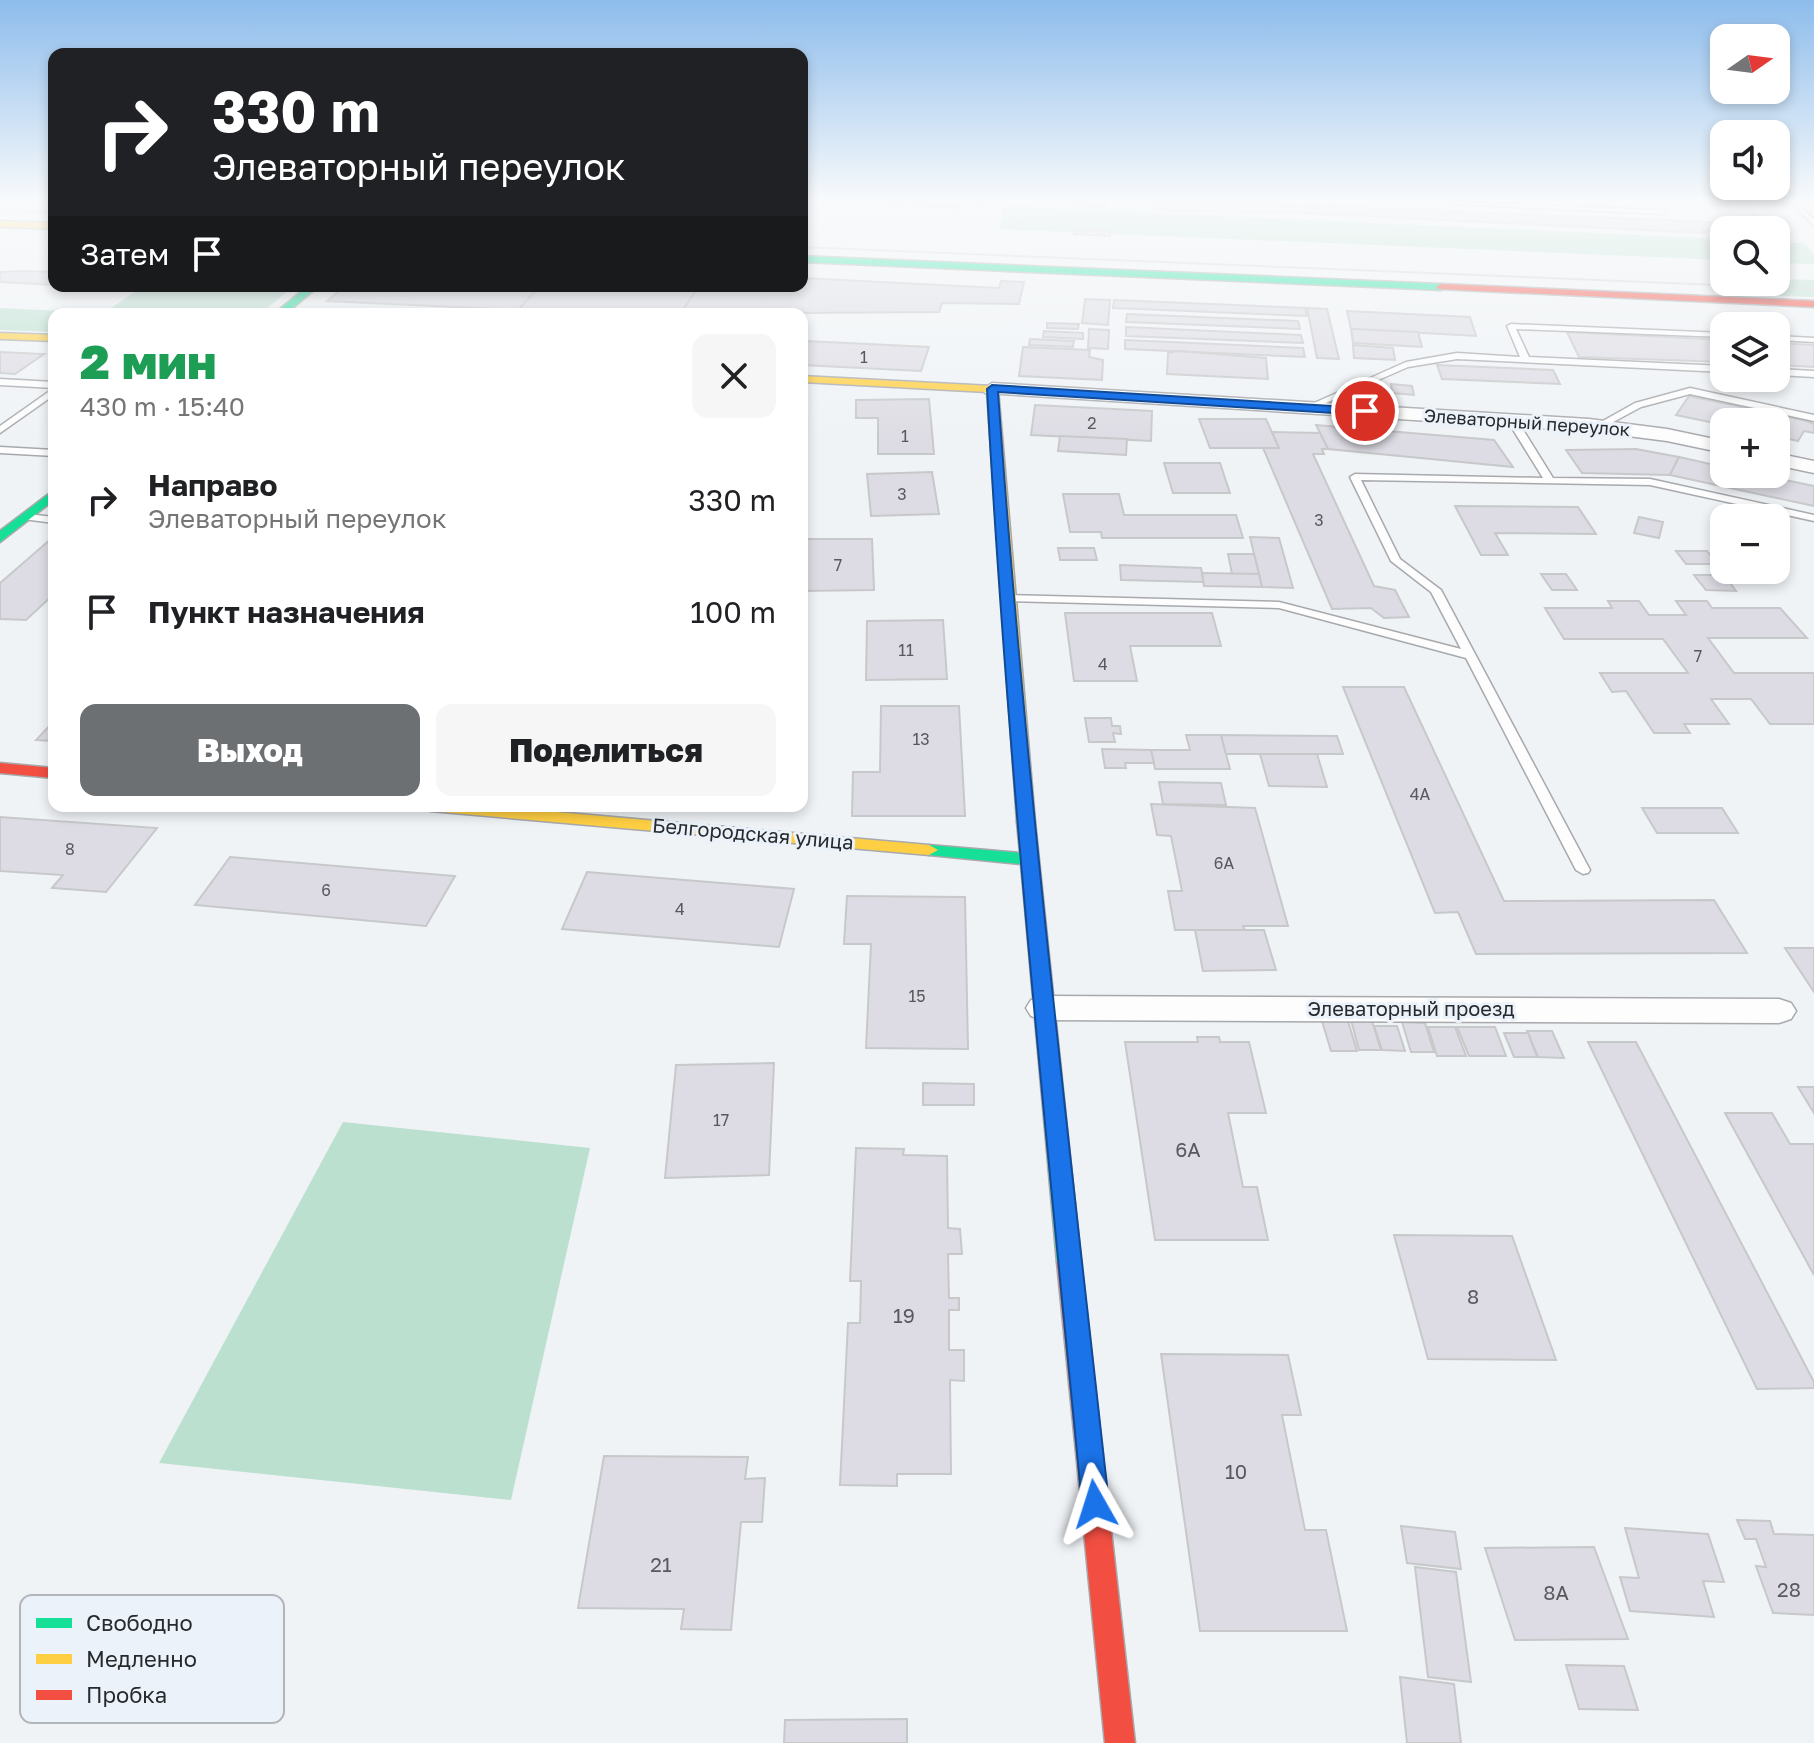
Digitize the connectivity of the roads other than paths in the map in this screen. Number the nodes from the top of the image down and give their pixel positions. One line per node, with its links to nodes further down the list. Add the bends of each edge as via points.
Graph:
1 (1286, 280): 4 (main road)
2 (306, 292): 6 (main road)
3 (1724, 296): 4 (main road)
4 (1710, 299): 5 (main road)
5 (1814, 304)
6 (286, 308)
7 (1710, 334): 12 (lane, via 1511,326)
8 (0, 336): 9 (main road)
9 (48, 338)
10 (1790, 339): 11 (lane)
11 (1814, 340)
12 (1526, 360): 13 (lane); 21 (lane, via 1435,359 1382,374)
13 (1710, 368)
14 (1790, 373): 15 (lane)
15 (1814, 374)
16 (808, 379): 19 (main road)
17 (0, 382): 18 (lane)
18 (48, 387)
19 (992, 389): 21 (street, Элеваторный переулок); 37 (main road)
20 (48, 393): 25 (lane)
21 (1307, 408): 23 (street, Элеваторный переулок)
22 (1814, 418): 24 (lane, via 1690,391 1638,405)
23 (1512, 420): 24 (street, Элеваторный переулок); 31 (lane)
24 (1599, 426): 26 (street, Элеваторный переулок)
25 (0, 430)
26 (1710, 444)
27 (0, 450): 28 (lane)
28 (48, 453)
29 (1790, 462): 30 (street)
30 (1814, 467)
31 (1550, 481): 34 (lane, via 1650,482); 38 (lane, via 1355,477 1396,561 1436,590)
32 (48, 499): 33 (main road)
33 (26, 517): 35 (lane); 36 (main road)
34 (1814, 518)
35 (48, 519)
36 (0, 538)
37 (1005, 598): 38 (lane, via 1279,605); 42 (main road)
38 (1469, 655): 43 (lane)
39 (0, 768): 40 (main road)
40 (48, 772)
41 (498, 812): 42 (main road, Белгородская улица)
42 (1029, 859): 44 (main road)
43 (1583, 870)
44 (1043, 1008): 45 (street, Элеваторный проезд); 46 (main road)
45 (1779, 1011)
46 (1120, 1743)

